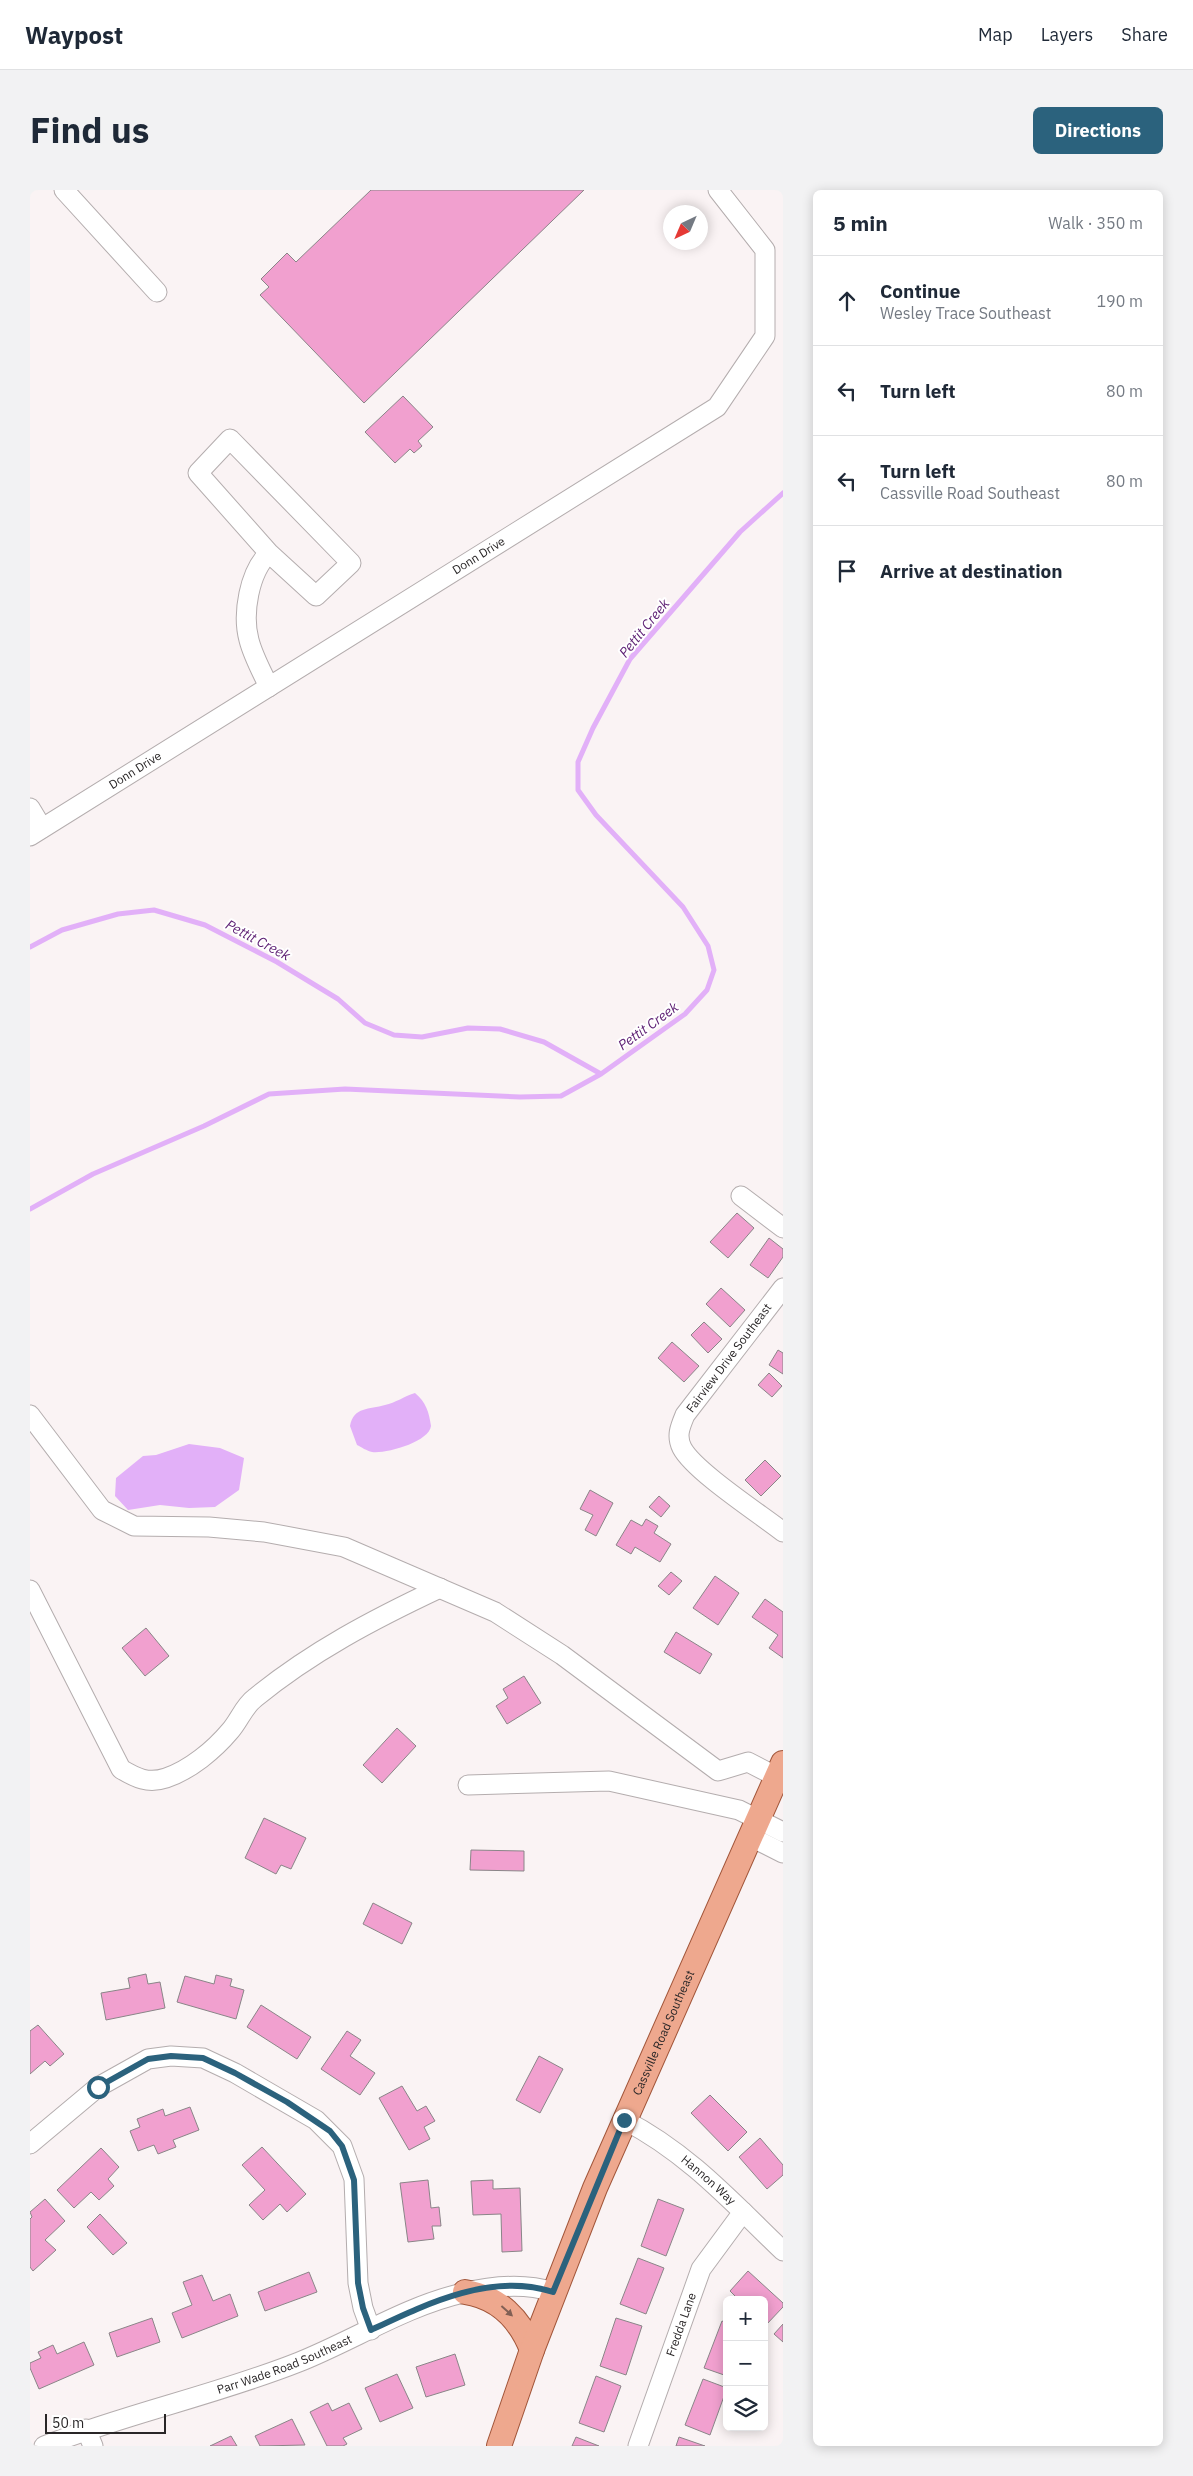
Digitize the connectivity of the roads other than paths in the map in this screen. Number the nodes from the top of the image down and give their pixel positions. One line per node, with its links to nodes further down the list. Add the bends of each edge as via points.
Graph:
1 (718, 190): 5 (street, Donn Drive, via 765,250 765,336 717,407)
2 (69, 192): 3 (street)
3 (157, 292)
4 (269, 554): 4 (street, via 198,473 230,439 351,563 316,596); 5 (street, via 259,563 247,599 249,640)
5 (269, 687): 7 (street, Donn Drive)
6 (30, 808): 7 (street)
7 (36, 832)
8 (741, 1196): 9 (street)
9 (783, 1228)
10 (783, 1288): 12 (street, Fairview Drive Southeast, via 685,1415 678,1432 682,1448 696,1466)
11 (30, 1415): 13 (street, via 102,1510 134,1526 264,1532 344,1547)
12 (783, 1532)
13 (440, 1588): 14 (street, via 377,1618 293,1668 252,1700 230,1732 196,1762 166,1778 142,1781 121,1770); 15 (street, via 495,1612 562,1655 718,1771 748,1762)
14 (30, 1590)
15 (780, 1770): 17 (main road, Cassville Road Southeast)
16 (468, 1785): 17 (street, via 609,1781 739,1810)
17 (755, 1828): 18 (street); 19 (street); 20 (main road, Cassville Road Southeast)
18 (783, 1832)
19 (783, 1853)
20 (624, 2120): 22 (street, Hannon Way, via 691,2162); 25 (main road, Cassville Road Southeast)
21 (30, 2144): 26 (street, via 98,2087 148,2059 171,2056 203,2058 235,2073 316,2120 342,2146 354,2180 358,2283)
22 (743, 2212): 23 (street, Hannon Way); 31 (street, Fredda Lane, via 701,2269)
23 (783, 2251)
24 (465, 2292): 25 (street, Parr Wade Road Southeast, via 519,2287); 26 (street, Parr Wade Road Southeast); 27 (main road, one-way to 27, via 490,2300 509,2313)
25 (553, 2292): 27 (main road, Cassville Road Southeast)
26 (371, 2330): 28 (street, Parr Wade Road Southeast, via 299,2362)
27 (532, 2350): 30 (main road, Cassville Road Southeast)
28 (90, 2438): 29 (street, Parr Wade Road Southeast)
29 (44, 2446)
30 (499, 2446)
31 (638, 2446)

